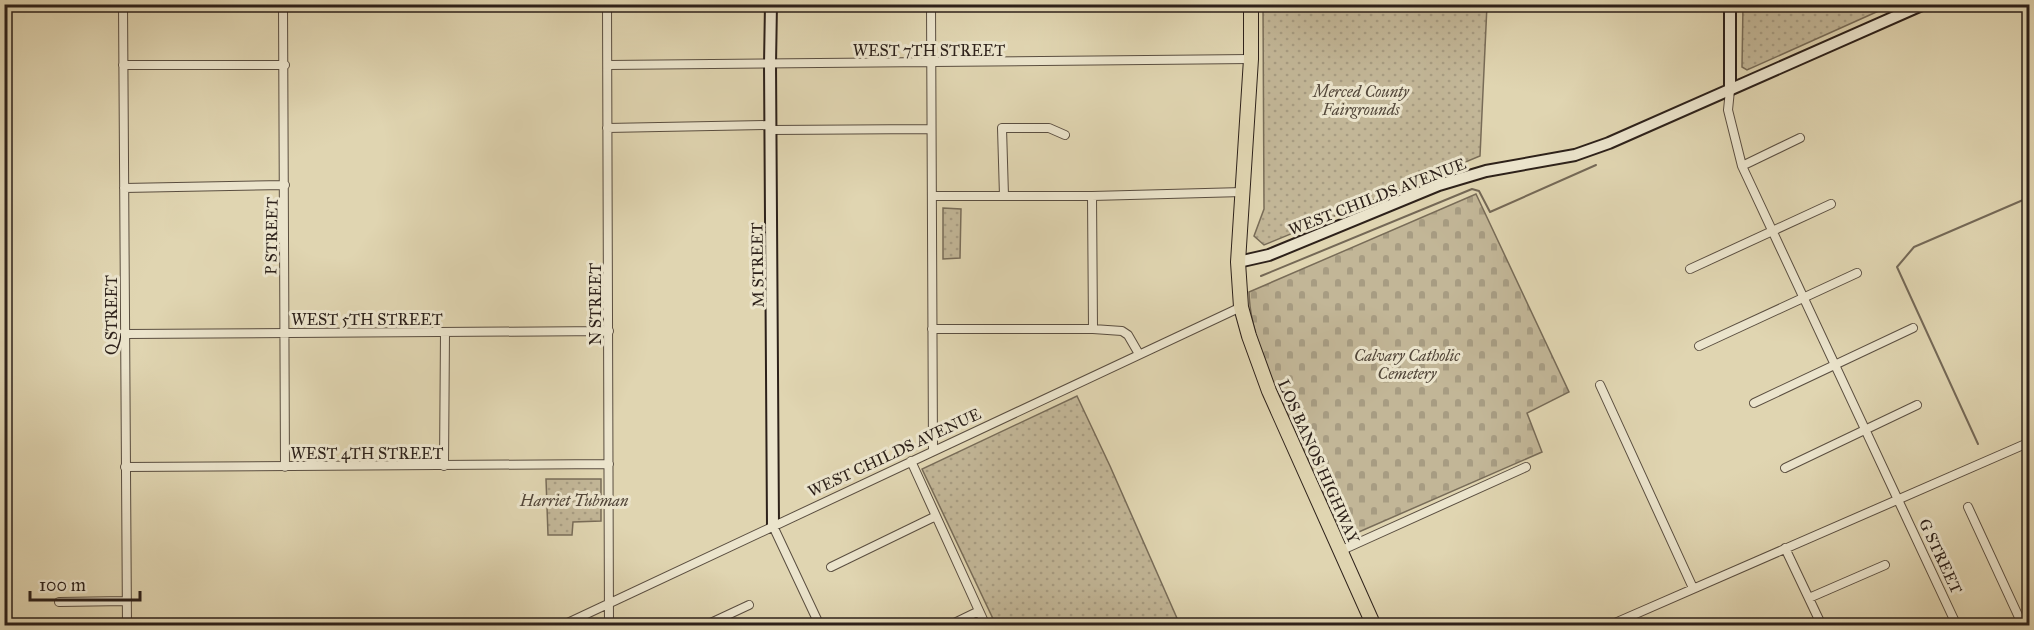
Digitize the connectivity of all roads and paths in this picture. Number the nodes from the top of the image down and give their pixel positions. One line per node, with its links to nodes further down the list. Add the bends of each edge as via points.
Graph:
1 (123, 4): 12 (street, Q STREET)
2 (283, 4): 13 (street, P STREET)
3 (607, 4): 14 (street, N STREET)
4 (771, 4): 11 (main road, M STREET)
5 (931, 4): 10 (street)
6 (1251, 4): 9 (highway, LOS BANOS HIGHWAY)
7 (1730, 4): 15 (main road)
8 (1924, 4): 15 (main road, WEST CHILDS AVENUE)
9 (1251, 59): 10 (street, WEST 7TH STREET); 24 (highway, LOS BANOS HIGHWAY)
10 (931, 63): 11 (street, WEST 7TH STREET); 18 (street)
11 (770, 64): 14 (street, WEST 7TH STREET); 16 (main road, M STREET)
12 (123, 65): 13 (street); 23 (street, Q STREET)
13 (285, 65): 22 (street, P STREET)
14 (608, 65): 17 (street, N STREET)
15 (1730, 90): 21 (street, G STREET, via 1728,110); 30 (main road, WEST CHILDS AVENUE, via 1575,155 1457,179 1269,255)
16 (770, 127): 17 (street); 18 (street); 61 (main road, M STREET)
17 (607, 128): 39 (street, N STREET)
18 (931, 129): 25 (street)
19 (1065, 135): 26 (street, via 1048,128 1002,128)
20 (1800, 138): 21 (street)
21 (1742, 166): 29 (street, G STREET)
22 (285, 185): 23 (street); 40 (street, P STREET)
23 (124, 188): 41 (street, Q STREET)
24 (1243, 192): 27 (street); 30 (highway, LOS BANOS HIGHWAY)
25 (932, 196): 26 (street); 36 (street)
26 (1004, 196): 27 (street)
27 (1092, 196): 37 (street)
28 (1831, 204): 29 (street)
29 (1773, 231): 31 (street); 33 (street, G STREET)
30 (1238, 262): 34 (highway, LOS BANOS HIGHWAY)
31 (1690, 269)
32 (1857, 273): 33 (street)
33 (1803, 298): 42 (street); 44 (street, G STREET)
34 (1241, 307): 43 (street, WEST CHILDS AVENUE); 63 (highway, LOS BANOS HIGHWAY, via 1269,391)
35 (1913, 328): 44 (street)
36 (932, 329): 37 (street); 50 (street)
37 (1093, 329): 43 (street, via 1122,331)
38 (445, 332): 39 (street, WEST 5TH STREET); 40 (street, WEST 5TH STREET); 53 (street)
39 (609, 332): 52 (street, N STREET)
40 (284, 333): 41 (street, WEST 5TH STREET); 54 (street, P STREET)
41 (125, 334): 56 (street, Q STREET)
42 (1698, 346)
43 (1139, 354): 50 (street, WEST CHILDS AVENUE)
44 (1835, 365): 46 (street); 48 (street, G STREET)
45 (1600, 385): 66 (street)
46 (1754, 403)
47 (1917, 405): 48 (street)
48 (1866, 430): 57 (street); 58 (street, G STREET)
49 (2030, 442): 58 (street)
50 (933, 451): 51 (street, WEST CHILDS AVENUE)
51 (911, 461): 60 (street); 61 (street, WEST CHILDS AVENUE)
52 (609, 464): 53 (street, WEST 4TH STREET); 70 (street, N STREET)
53 (444, 466): 54 (street, WEST 4TH STREET)
54 (285, 467): 56 (street, WEST 4TH STREET)
55 (1526, 467): 63 (street)
56 (125, 468): 68 (street, Q STREET)
57 (1785, 468)
58 (1898, 499): 62 (street); 74 (street, G STREET)
59 (1968, 507): 86 (street)
60 (936, 516): 65 (street); 72 (street)
61 (773, 526): 70 (street, WEST CHILDS AVENUE); 79 (street)
62 (1785, 548): 66 (street); 67 (street)
63 (1340, 551): 82 (highway, LOS BANOS HIGHWAY)
64 (1886, 565): 67 (street)
65 (831, 567)
66 (1693, 588): 73 (street)
67 (1809, 598): 85 (street)
68 (127, 601): 69 (street); 75 (street, Q STREET)
69 (59, 602)
70 (609, 603): 76 (street, WEST CHILDS AVENUE); 77 (street, N STREET)
71 (749, 605): 78 (street)
72 (979, 610): 80 (street); 81 (street)
73 (1628, 616): 83 (street); 84 (street)
74 (1956, 625)
75 (127, 626)
76 (561, 626)
77 (609, 626)
78 (704, 626)
79 (820, 626)
80 (948, 626)
81 (986, 626)
82 (1374, 626)
83 (1608, 626)
84 (1632, 626)
85 (1822, 626)
86 (2023, 626)

